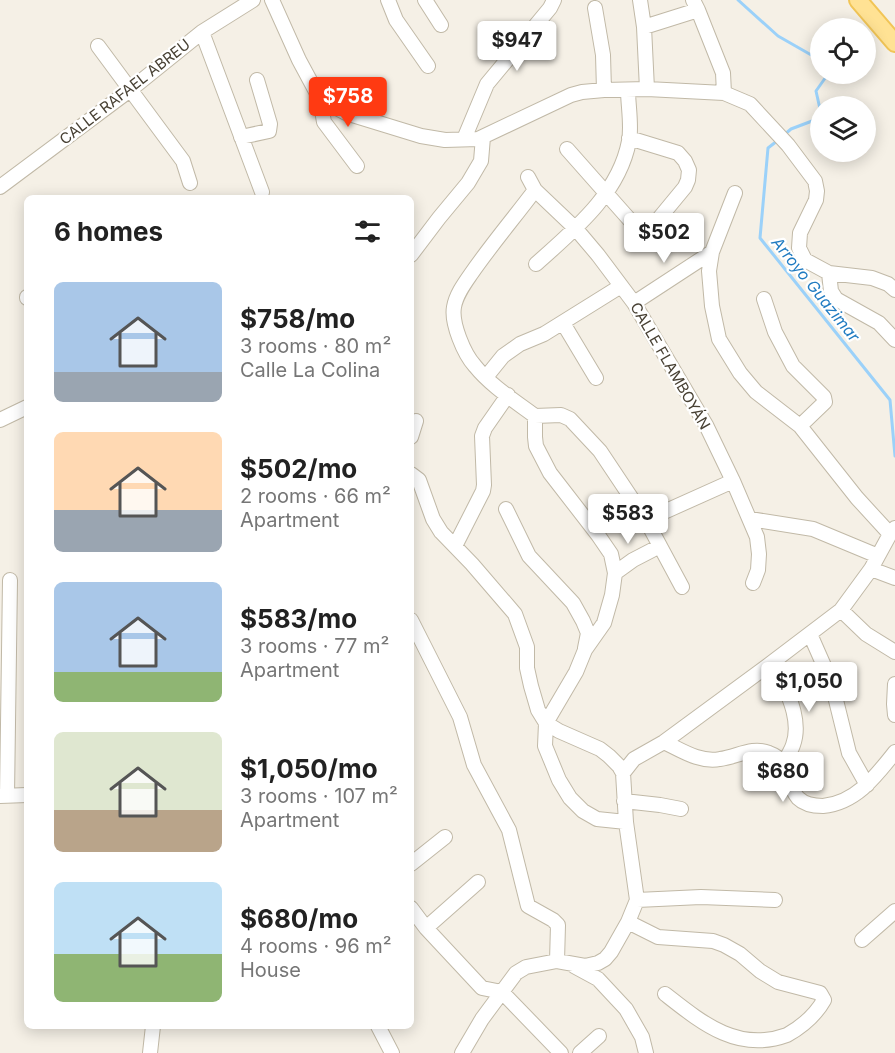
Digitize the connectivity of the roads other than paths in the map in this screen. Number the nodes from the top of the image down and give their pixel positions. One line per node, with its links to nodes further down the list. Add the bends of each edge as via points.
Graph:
1 (253, 0): 12 (street, CALLE RAFAEL ABREU)
2 (272, 0): 22 (street)
3 (388, 0): 15 (street, via 396,20)
4 (424, 0): 10 (street)
5 (554, 0): 26 (street, via 487,84)
6 (639, 0): 11 (street)
7 (858, 0): 13 (main road)
8 (695, 5): 11 (street); 21 (street, via 723,73)
9 (595, 8): 19 (street)
10 (441, 25)
11 (644, 27): 17 (street)
12 (202, 32): 18 (street, CALLE RAFAEL ABREU); 23 (street)
13 (895, 43)
14 (98, 46): 18 (street)
15 (428, 66)
16 (256, 80): 23 (street, via 269,131)
17 (647, 89): 20 (street); 21 (street)
18 (130, 90): 30 (street, CALLE RAFAEL ABREU); 31 (street, via 183,161)
19 (604, 90): 20 (street); 24 (street, via 571,95)
20 (628, 90): 25 (street)
21 (724, 93): 40 (street, via 750,104 815,181 816,200 800,233 799,248 805,260)
22 (320, 99): 26 (street, via 346,113 421,136); 28 (street, via 324,122)
23 (242, 137): 33 (street)
24 (483, 137): 26 (street); 37 (street, via 481,161 472,176)
25 (629, 138): 35 (street, via 618,174); 35 (street, via 678,153 689,171 685,188 652,227 641,230)
26 (464, 139)
27 (567, 149): 35 (street)
28 (357, 166)
29 (528, 177): 32 (street, CALLE FLAMBOYÁN)
30 (1, 182)
31 (190, 183)
32 (535, 190): 36 (street, CALLE FLAMBOYÁN); 47 (street, via 456,297 453,309 463,346)
33 (262, 192)
34 (735, 193): 38 (street)
35 (605, 194): 36 (street)
36 (576, 229): 39 (street); 41 (street, CALLE FLAMBOYÁN)
37 (414, 251)
38 (711, 252): 44 (street); 54 (street, via 712,306 719,339 756,392)
39 (536, 264)
40 (829, 273): 42 (street, via 872,278); 46 (street, via 836,299 879,323)
41 (621, 286): 44 (street, CALLE FLAMBOYÁN); 45 (street)
42 (895, 290)
43 (764, 299): 54 (street, via 775,332 793,366 825,400)
44 (634, 303): 57 (street, CALLE FLAMBOYÁN, via 706,425)
45 (563, 323): 47 (street, via 520,344 503,356); 48 (street)
46 (895, 340)
47 (486, 377): 49 (street)
48 (596, 378)
49 (508, 395): 51 (street); 62 (street, via 482,436 483,491)
50 (24, 408): 52 (street)
51 (535, 416): 60 (street, via 570,419 600,451); 66 (street, via 536,446 550,473 611,554)
52 (0, 420)
53 (416, 421): 55 (street)
54 (800, 426): 61 (street, via 857,498)
55 (414, 427)
56 (414, 476): 62 (street, via 419,480 433,519)
57 (733, 482): 59 (street, CALLE FLAMBOYÁN); 60 (street)
58 (506, 509): 74 (street, via 529,556 573,603 588,633)
59 (750, 519): 64 (street, via 813,529); 69 (street, CALLE FLAMBOYÁN, via 759,554)
60 (646, 520): 63 (street)
61 (893, 531): 64 (street)
62 (455, 546): 79 (street, via 515,614 527,647 531,687)
63 (660, 546): 66 (street); 70 (street)
64 (878, 556): 65 (street)
65 (871, 569): 67 (street); 71 (street)
66 (615, 573): 74 (street, via 604,623)
67 (895, 578)
68 (10, 580): 86 (street)
69 (753, 583)
70 (682, 587)
71 (841, 610): 73 (street); 75 (street, via 866,634)
72 (414, 626): 100 (street, via 460,717 474,765 509,830 528,906 558,925)
73 (810, 634): 76 (street); 84 (street, via 832,684 849,753)
74 (585, 650): 79 (street)
75 (895, 652)
76 (774, 662): 80 (street); 82 (street, via 796,728)
77 (895, 684): 78 (street)
78 (895, 715)
79 (546, 723): 83 (street, via 600,749); 89 (street, via 545,746 570,798 583,812 597,819)
80 (664, 742): 82 (street, via 700,759 718,760 756,750 770,753); 83 (street, via 634,759)
81 (895, 752): 84 (street)
82 (784, 763): 84 (street, via 798,798 813,806 835,805)
83 (622, 773): 87 (street)
84 (867, 785)
85 (24, 795): 86 (street)
86 (3, 796)
87 (624, 801): 88 (street); 89 (street)
88 (681, 809)
89 (626, 822): 93 (street)
90 (445, 837): 91 (street)
91 (414, 862)
92 (478, 882): 98 (street)
93 (637, 900): 94 (street); 97 (street)
94 (774, 900)
95 (895, 910): 99 (street)
96 (414, 912): 98 (street)
97 (627, 922): 100 (street, via 605,959 585,966); 102 (street, via 658,937 724,945 778,982 820,993 824,1000 801,1027 774,1043 759,1046 721,1037)
98 (426, 928): 101 (street, via 482,988)
99 (862, 940)
100 (563, 962): 101 (street, via 526,967); 111 (street, via 598,979 626,1009)
101 (502, 992): 106 (street); 109 (street)
102 (664, 994)
103 (153, 1029): 107 (street)
104 (380, 1029): 108 (street)
105 (599, 1036): 110 (street)
106 (465, 1051)
107 (150, 1053)
108 (392, 1053)
109 (561, 1053)
110 (580, 1053)
111 (646, 1053)

